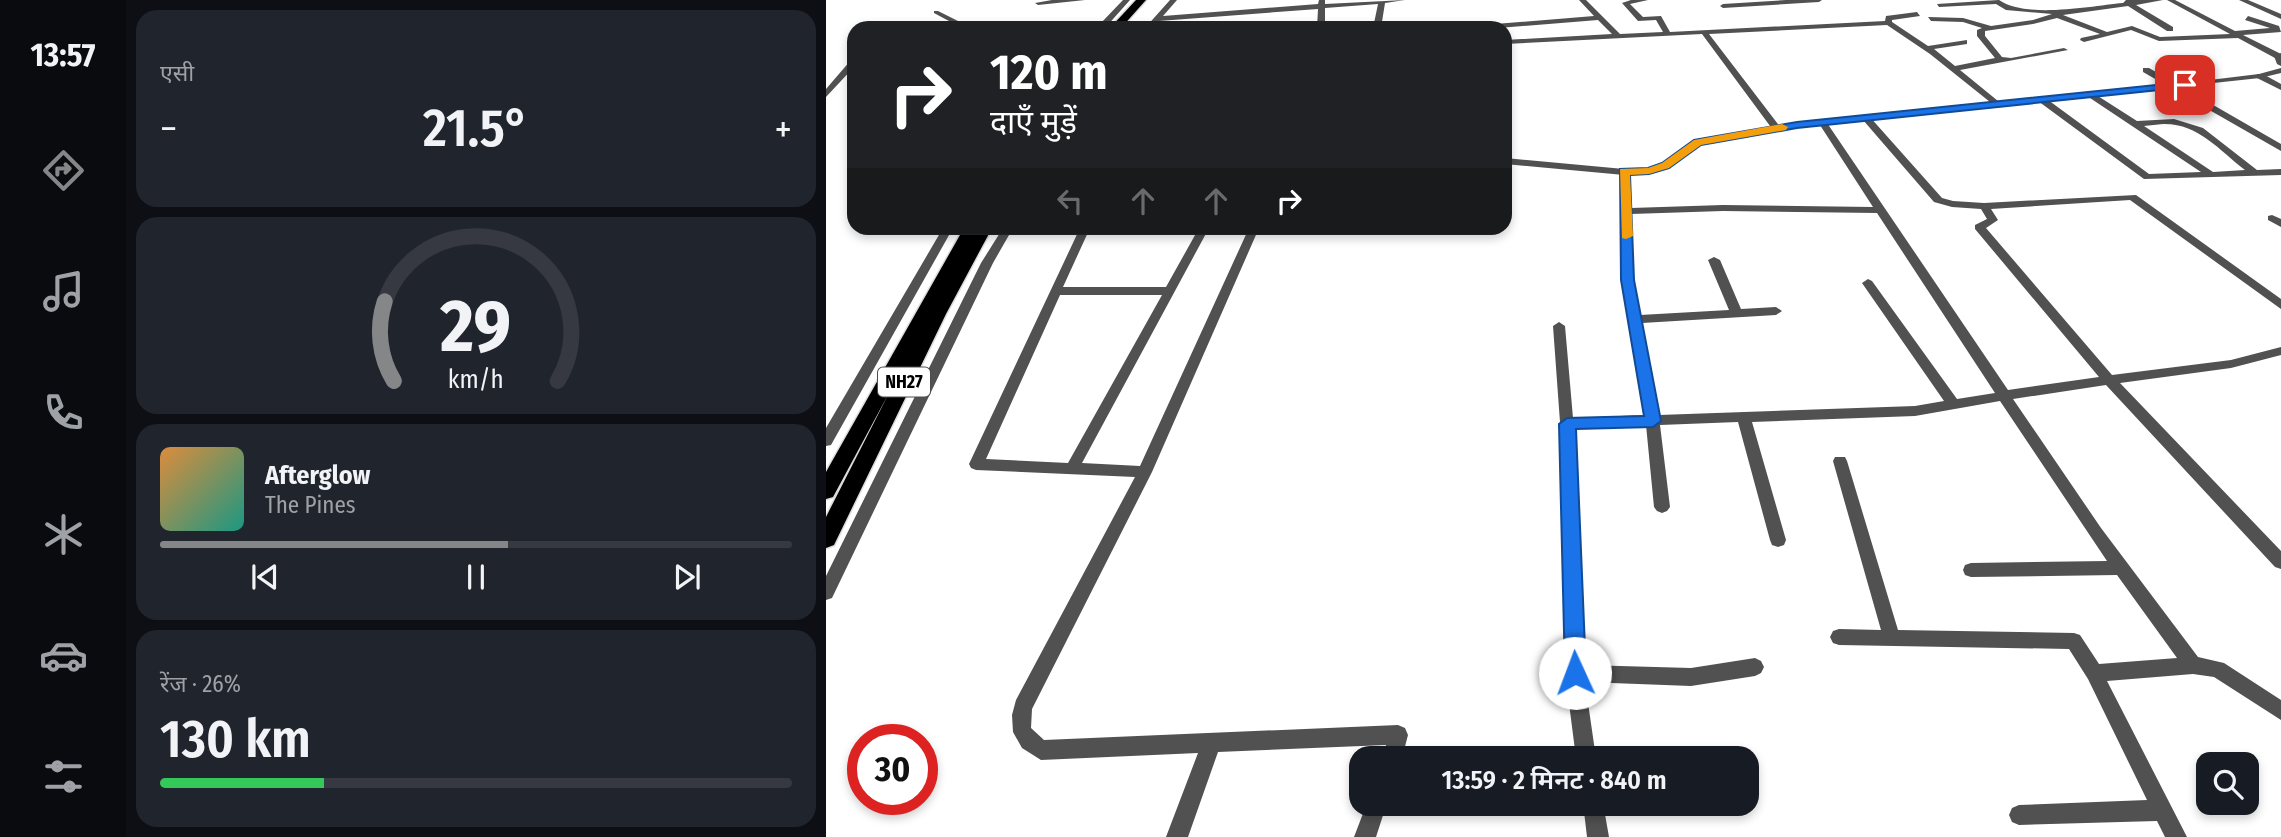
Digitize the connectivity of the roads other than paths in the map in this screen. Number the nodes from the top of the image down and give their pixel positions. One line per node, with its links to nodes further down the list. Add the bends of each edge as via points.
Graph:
1 (1082, 0): 14 (street)
2 (1126, 0): 34 (street)
3 (1142, 0): 35 (highway)
4 (1153, 0): 36 (highway)
5 (1174, 0): 31 (street)
6 (1402, 0): 15 (street)
7 (1582, 0): 29 (street)
8 (1645, 0): 47 (street, via 1625,4 1641,19 1658,18)
9 (1819, 0): 21 (street)
10 (2060, 0): 23 (street)
11 (2160, 0): 18 (street)
12 (2170, 0): 49 (street)
13 (2242, 0): 28 (street)
14 (1055, 1): 19 (street)
15 (1382, 1): 20 (street); 38 (street)
16 (1996, 1): 17 (street); 27 (street, via 2006,8)
17 (1973, 2): 22 (street); 42 (street)
18 (2125, 2): 23 (street); 44 (street)
19 (1038, 3)
20 (1322, 3): 31 (street); 37 (street)
21 (1721, 3): 25 (street)
22 (1939, 5)
23 (2080, 11): 27 (street)
24 (936, 12): 33 (street)
25 (1729, 14)
26 (1917, 14): 40 (street, via 1890,16)
27 (2059, 14): 42 (street, via 2033,24); 48 (street)
28 (2281, 17)
29 (1599, 18): 41 (street); 50 (street)
30 (2248, 18): 45 (street)
31 (1157, 19)
32 (1931, 19): 42 (street, via 1963,20)
33 (954, 21)
34 (1107, 21)
35 (1122, 21)
36 (1135, 21)
37 (1321, 21)
38 (1378, 21)
39 (1735, 22): 43 (street)
40 (1888, 23): 43 (street); 54 (street)
41 (1512, 25)
42 (1993, 28): 57 (street, via 1980,33)
43 (1741, 29): 46 (street)
44 (2170, 29)
45 (2281, 30): 49 (street)
46 (1703, 32): 47 (street); 74 (street)
47 (1667, 33): 50 (street)
48 (2105, 33): 49 (street, via 2132,28 2157,39); 51 (street)
49 (2236, 34): 56 (street)
50 (1617, 35): 52 (street)
51 (2084, 40)
52 (1512, 42)
53 (1964, 42): 54 (street)
54 (1927, 48): 59 (street)
55 (2064, 50): 57 (street)
56 (2280, 58)
57 (2000, 59): 59 (street)
58 (2173, 64): 64 (street)
59 (1954, 69): 70 (street)
60 (847, 70): 67 (street)
61 (2146, 70): 65 (street)
62 (2281, 70): 63 (street)
63 (2260, 76): 64 (street); 66 (street)
64 (2208, 82): 65 (street)
65 (2174, 86): 68 (street); 75 (street)
66 (2281, 87)
67 (826, 94)
68 (2090, 94): 69 (street); 73 (street)
69 (2041, 99): 70 (street); 80 (street, via 2147,177)
70 (1996, 103): 71 (street)
71 (1866, 118): 72 (street); 81 (street, via 1938,200)
72 (1822, 122): 74 (street); 82 (street)
73 (2135, 124): 79 (street, via 2184,123 2224,146); 80 (street)
74 (1776, 128): 77 (street, via 1698,142 1665,165)
75 (2281, 148)
76 (1512, 162): 77 (street)
77 (1624, 172): 83 (street)
78 (2281, 172): 79 (street)
79 (2255, 173): 80 (street)
80 (2212, 175)
81 (1984, 206): 95 (street, via 2132,197); 101 (street, via 1993,220 1979,227)
82 (1880, 210): 83 (street); 102 (street)
83 (1626, 211): 98 (street, via 1628,280)
84 (944, 235): 107 (street)
85 (967, 235): 111 (highway, NH27)
86 (981, 235): 113 (highway, NH27)
87 (1004, 235): 118 (street)
88 (1082, 235): 93 (street)
89 (1200, 235): 94 (street)
90 (1251, 235): 110 (street)
91 (1714, 260): 97 (street)
92 (1868, 283): 103 (street)
93 (1055, 291): 94 (street); 109 (street, via 976,464)
94 (1168, 291): 109 (street)
95 (2281, 305)
96 (1776, 311): 97 (street)
97 (1737, 314): 98 (street)
98 (1635, 320): 105 (street)
99 (1559, 326): 106 (street)
100 (2281, 351): 101 (street, via 2231,364)
101 (2109, 380): 102 (street); 115 (street)
102 (2004, 396): 103 (street); 116 (street)
103 (1954, 405): 104 (street, via 1915,411)
104 (1744, 417): 105 (street); 114 (street)
105 (1653, 421): 106 (street); 112 (street)
106 (1567, 424): 123 (street)
107 (826, 441)
108 (1840, 461): 120 (street)
109 (1072, 469): 110 (street)
110 (1145, 472): 126 (street, via 1023,707 1020,724 1025,739 1041,750)
111 (826, 491)
112 (1662, 506)
113 (826, 539)
114 (1778, 540)
115 (2281, 562)
116 (2121, 568): 117 (street); 121 (street)
117 (1971, 570)
118 (826, 593)
119 (1839, 637): 120 (street)
120 (1892, 638): 124 (street, via 2074,641)
121 (2193, 665): 124 (street); 125 (street, via 2218,668)
122 (1755, 667): 123 (street, via 1691,677)
123 (1575, 673): 128 (street)
124 (2094, 673): 129 (street)
125 (2281, 710)
126 (1212, 743): 127 (street, via 1398,735); 133 (street)
127 (1395, 746)
128 (1584, 746)
129 (2162, 810): 130 (street); 136 (street)
130 (2019, 815)
131 (1372, 816): 134 (street)
132 (1595, 816): 135 (street)
133 (1177, 837)
134 (1365, 837)
135 (1598, 837)
136 (2176, 837)

